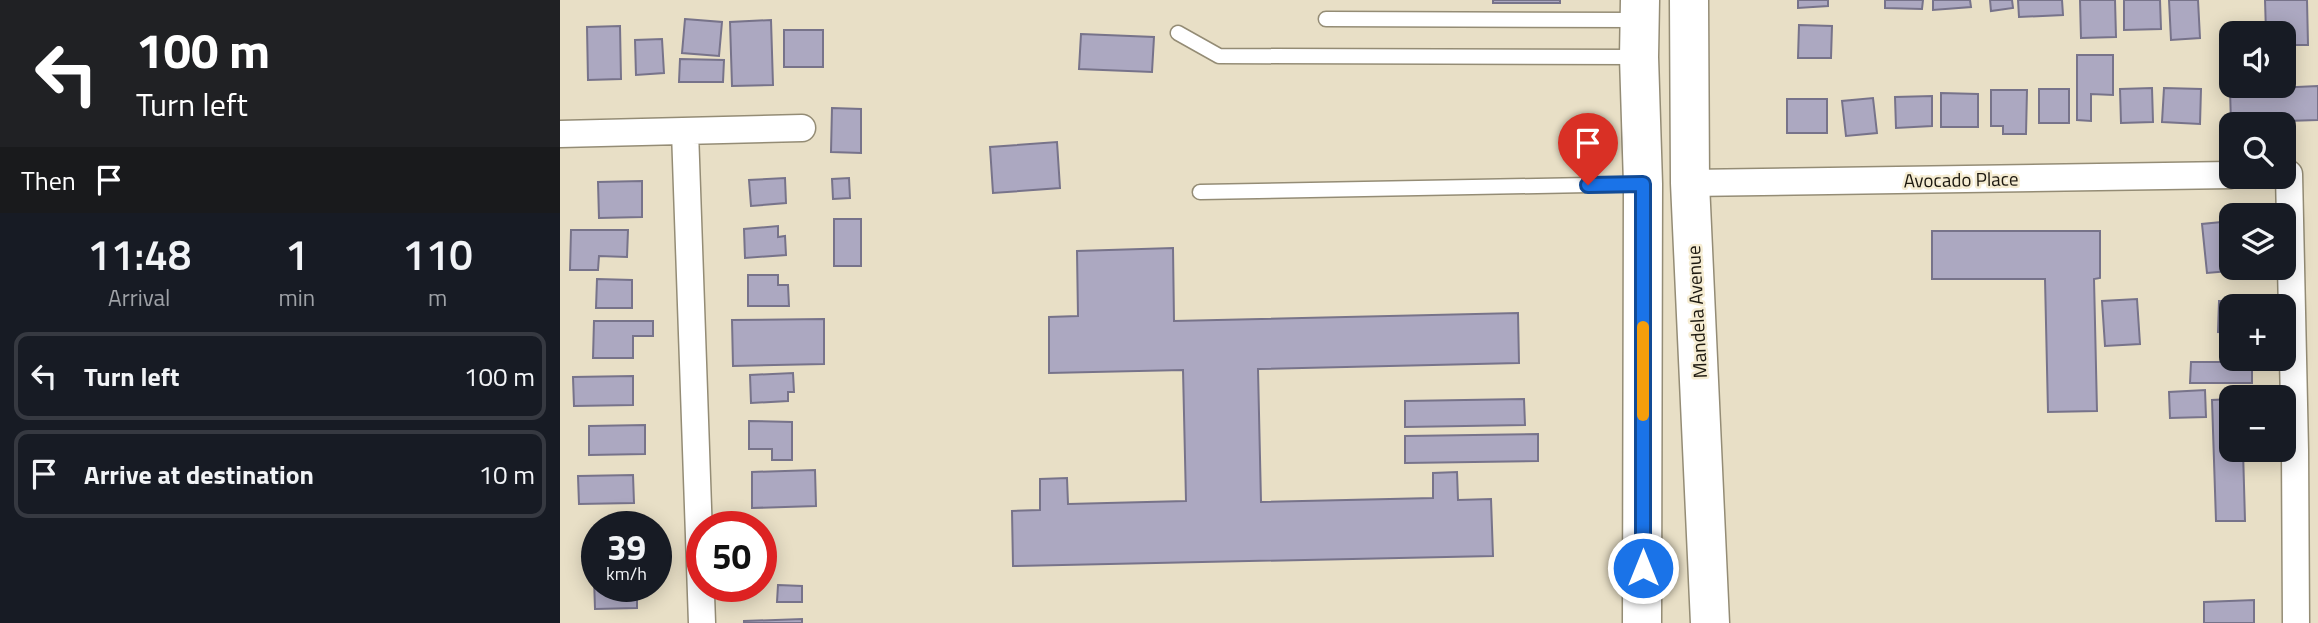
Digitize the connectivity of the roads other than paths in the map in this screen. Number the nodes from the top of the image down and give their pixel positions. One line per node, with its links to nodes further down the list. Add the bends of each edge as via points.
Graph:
1 (1689, 0): 9 (main road, Mandela Avenue)
2 (1326, 19): 3 (lane)
3 (1640, 26): 4 (lane, via 1219,55); 10 (main road)
4 (1178, 33)
5 (802, 128): 6 (street)
6 (685, 131): 7 (street); 14 (street)
7 (560, 134)
8 (2219, 175): 9 (street, Avocado Place)
9 (1690, 183): 16 (main road, Mandela Avenue)
10 (1643, 184): 12 (lane); 15 (main road)
11 (2290, 189): 13 (street)
12 (1200, 192)
13 (2306, 450): 17 (street)
14 (702, 623)
15 (1643, 623)
16 (1710, 623)
17 (2296, 623)

